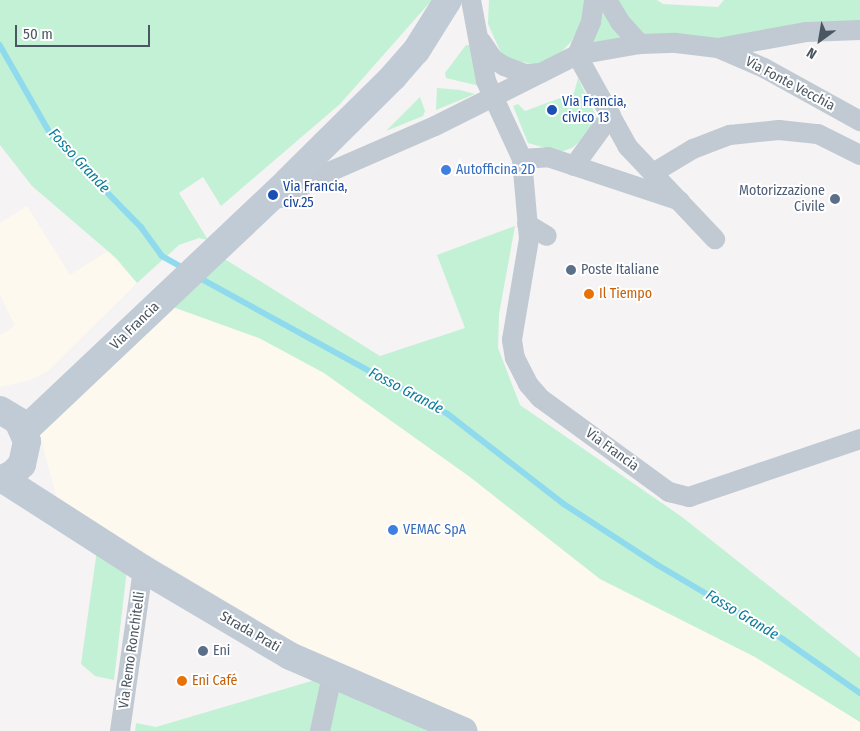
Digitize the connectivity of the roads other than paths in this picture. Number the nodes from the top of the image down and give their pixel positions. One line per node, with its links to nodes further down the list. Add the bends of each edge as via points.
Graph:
1 (448, 0): 10 (street, Via Francia)
2 (464, 0): 13 (street, Via Francia, via 449,32)
3 (471, 0): 7 (street, Via Francia)
4 (594, 0): 11 (street, via 591,22)
5 (607, 0): 8 (street, via 620,22)
6 (860, 30): 9 (street, via 806,32)
7 (477, 35): 12 (street, Via Francia, via 498,62 525,74); 14 (street, Via Francia)
8 (640, 44): 9 (street, Via Francia, via 676,43); 11 (street, Via Francia)
9 (718, 48): 16 (street, Via Fonte Vecchia, via 764,68)
10 (416, 51): 13 (street); 21 (street, Via Francia)
11 (577, 55): 12 (street, Via Francia); 15 (street)
12 (543, 73): 14 (street, Via Francia)
13 (416, 79): 21 (street, Via Francia, via 347,142)
14 (492, 98): 18 (street, Via Francia); 23 (street, Via Francia, via 320,176)
15 (611, 115): 19 (street); 20 (street, via 628,147)
16 (860, 121)
17 (860, 154): 20 (street, via 818,134 779,130 730,135 693,148)
18 (522, 159): 19 (street, via 548,157); 24 (street, Via Francia)
19 (574, 166): 22 (street)
20 (653, 174): 22 (street)
21 (288, 182): 23 (street, Via Francia)
22 (680, 201): 26 (street)
23 (244, 219): 29 (street, Via Francia)
24 (528, 224): 25 (street); 28 (street, Via Francia, via 529,239 512,340 515,358 528,384 540,398 669,492 689,497)
25 (547, 236)
26 (715, 239)
27 (0, 410): 29 (street, via 18,421)
28 (860, 439)
29 (25, 442): 30 (street, Via Francia, via 22,464); 31 (street)
30 (2, 480): 31 (street, Strada Prati)
31 (50, 508): 32 (street, Strada Prati)
32 (144, 569): 33 (street, Strada Prati, via 290,656); 34 (street, Via Remo Ronchitelli)
33 (332, 676): 35 (street); 36 (street, Strada Prati)
34 (120, 731)
35 (320, 731)
36 (463, 731)

